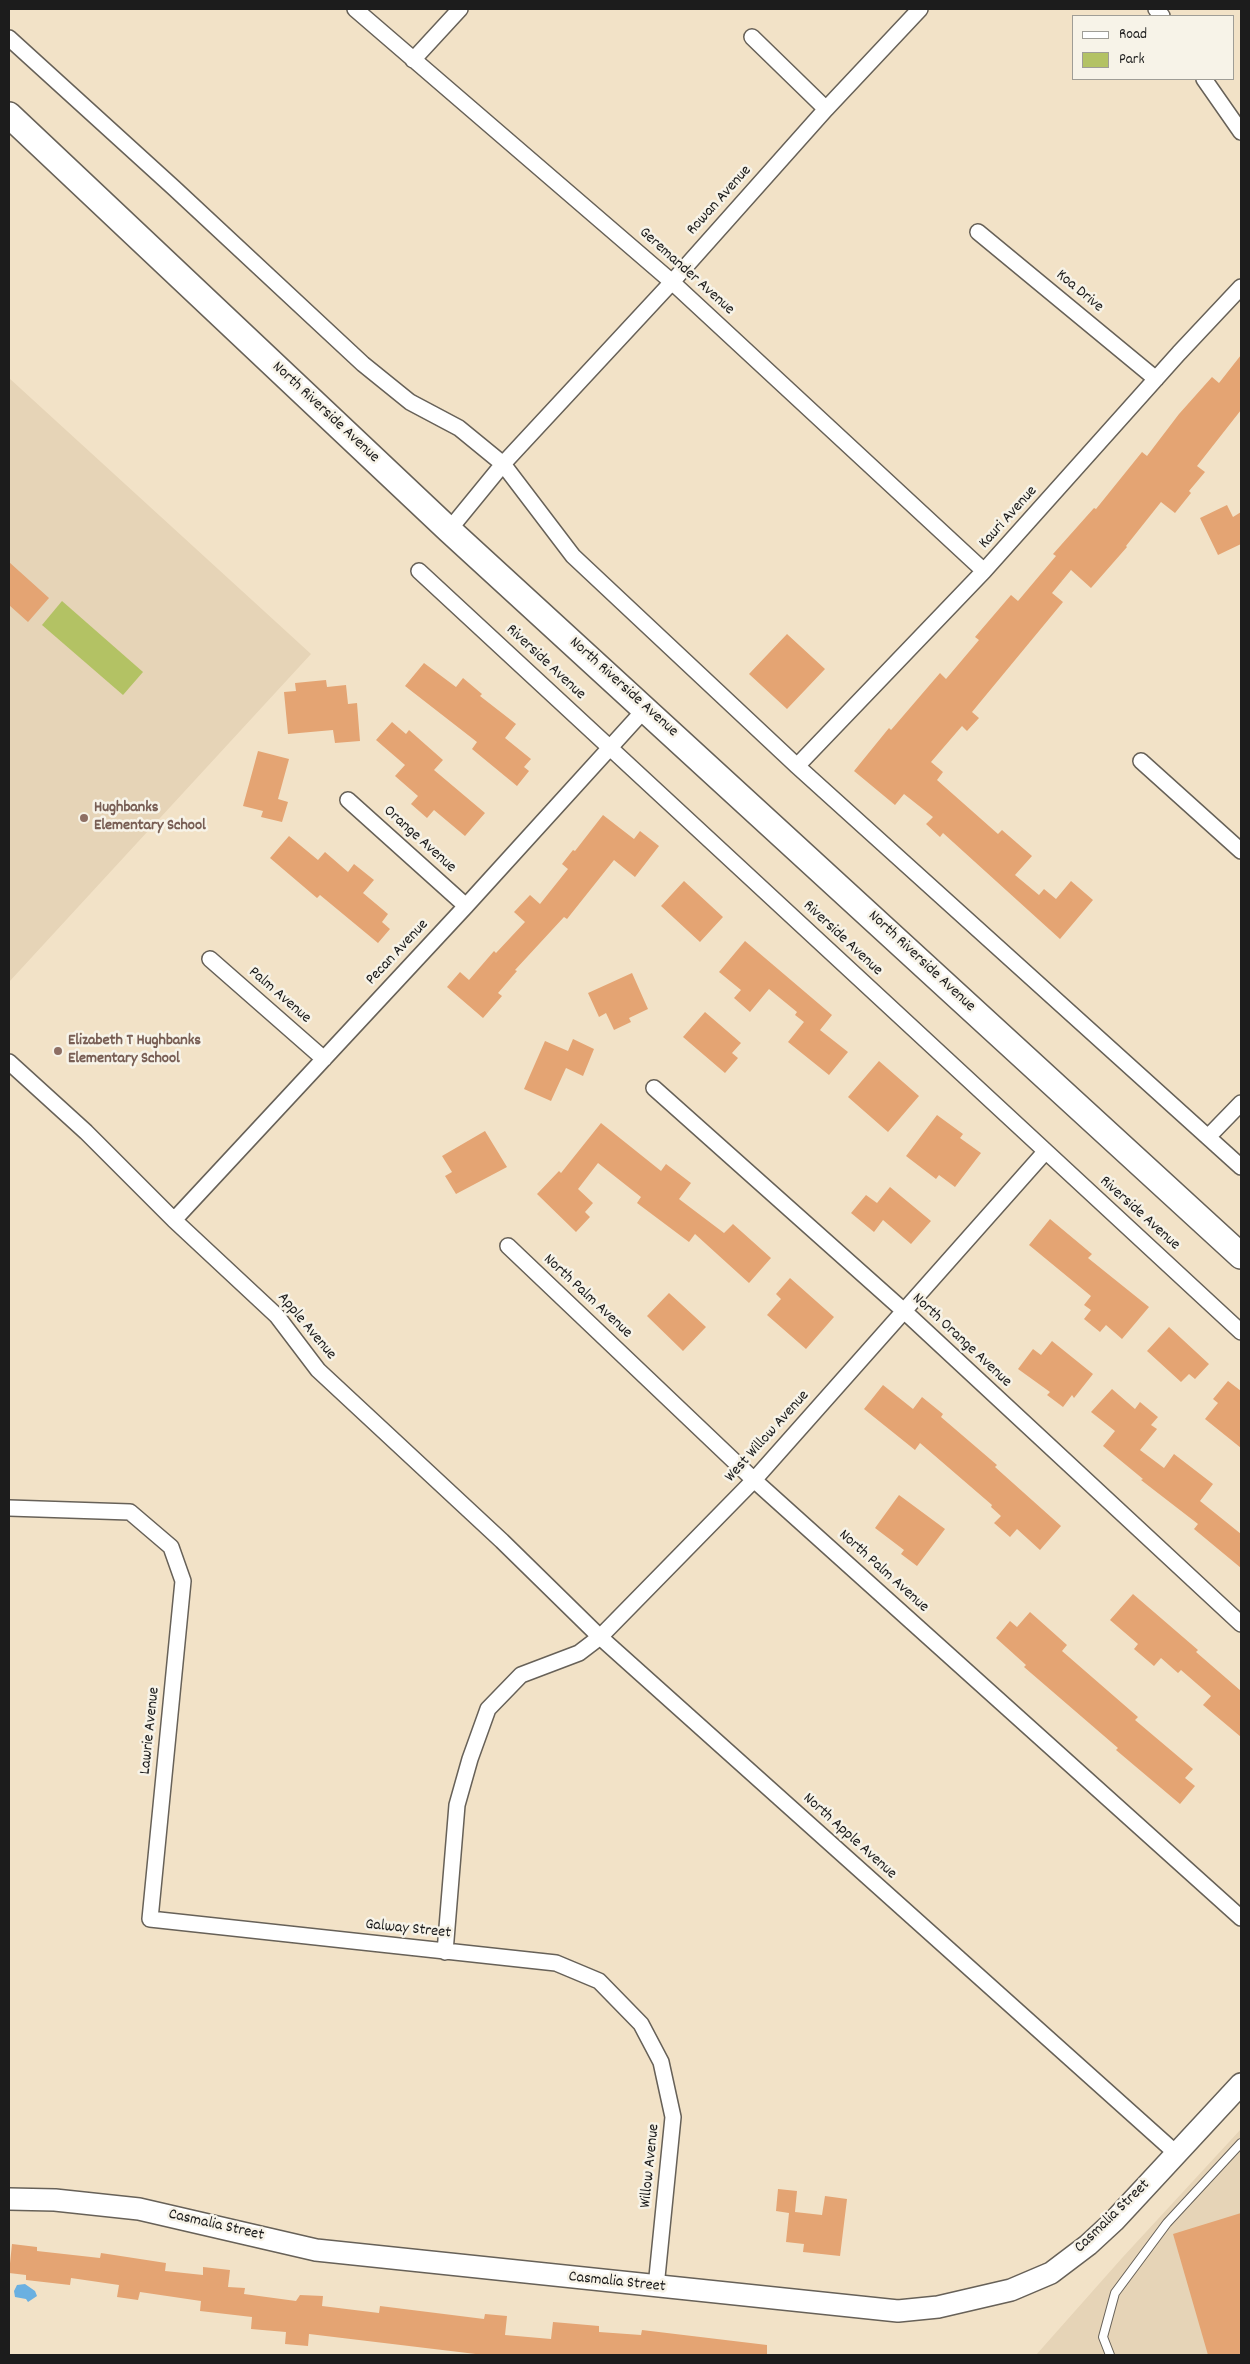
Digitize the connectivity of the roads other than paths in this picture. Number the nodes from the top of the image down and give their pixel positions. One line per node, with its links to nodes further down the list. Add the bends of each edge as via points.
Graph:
1 (355, 9): 6 (street, Geremander Avenue)
2 (460, 9): 6 (street)
3 (920, 9): 8 (street, Rowan Avenue)
4 (752, 37): 8 (street)
5 (9, 38): 15 (street, via 363,364 410,402 459,428)
6 (413, 60): 12 (street, Geremander Avenue)
7 (1205, 80): 10 (street)
8 (826, 109): 12 (street, Rowan Avenue)
9 (9, 115): 16 (main road, North Riverside Avenue)
10 (1241, 132)
11 (978, 232): 14 (street, Koa Drive)
12 (672, 282): 15 (street, Rowan Avenue); 18 (street, Geremander Avenue)
13 (1241, 287): 14 (street, Kauri Avenue)
14 (1156, 379): 18 (street, Kauri Avenue)
15 (503, 464): 16 (street, Rowan Avenue); 22 (street, via 573,556)
16 (449, 530): 19 (main road, North Riverside Avenue)
17 (419, 571): 20 (street, Riverside Avenue)
18 (984, 571): 22 (street, Kauri Avenue)
19 (646, 708): 20 (street, Pecan Avenue); 36 (main road, North Riverside Avenue)
20 (610, 747): 25 (street, Pecan Avenue); 32 (street, Riverside Avenue)
21 (1141, 761): 24 (street)
22 (797, 766): 31 (street)
23 (348, 800): 25 (street, Orange Avenue)
24 (1241, 851)
25 (466, 906): 27 (street, Pecan Avenue)
26 (210, 959): 27 (street, Palm Avenue)
27 (324, 1059): 34 (street, Pecan Avenue)
28 (9, 1062): 34 (street, Apple Avenue, via 86,1132)
29 (654, 1088): 37 (street, North Orange Avenue)
30 (1241, 1103): 31 (street)
31 (1208, 1138): 33 (street)
32 (1045, 1152): 37 (street, West Willow Avenue); 38 (street, Riverside Avenue)
33 (1241, 1167)
34 (174, 1220): 41 (street, Apple Avenue, via 277,1316 318,1370)
35 (508, 1246): 39 (street, North Palm Avenue)
36 (1241, 1256)
37 (904, 1312): 39 (street, West Willow Avenue); 42 (street, North Orange Avenue)
38 (1241, 1332)
39 (754, 1480): 43 (street, West Willow Avenue); 44 (street, North Palm Avenue)
40 (9, 1508): 45 (street, Lawrie Avenue, via 130,1512 171,1547 183,1582)
41 (502, 1541): 43 (street, North Apple Avenue)
42 (1241, 1624)
43 (600, 1637): 46 (street, West Willow Avenue, via 579,1653 521,1675 488,1709 457,1805); 50 (street, North Apple Avenue)
44 (1241, 1918)
45 (150, 1919): 46 (street, Galway Street)
46 (445, 1952): 47 (street, Galway Street, via 556,1963 599,1981)
47 (641, 2024): 52 (street, Willow Avenue, via 661,2062 674,2117)
48 (1241, 2084): 50 (street, Casmalia Street)
49 (1241, 2143): 53 (lane, via 1167,2223 1115,2293 1103,2336)
50 (1177, 2154): 52 (street, Casmalia Street, via 1088,2245 1051,2273 1011,2290 938,2307 898,2311)
51 (9, 2199): 52 (street, Casmalia Street, via 55,2200 139,2209 316,2250)
52 (656, 2287)
53 (1110, 2355)

